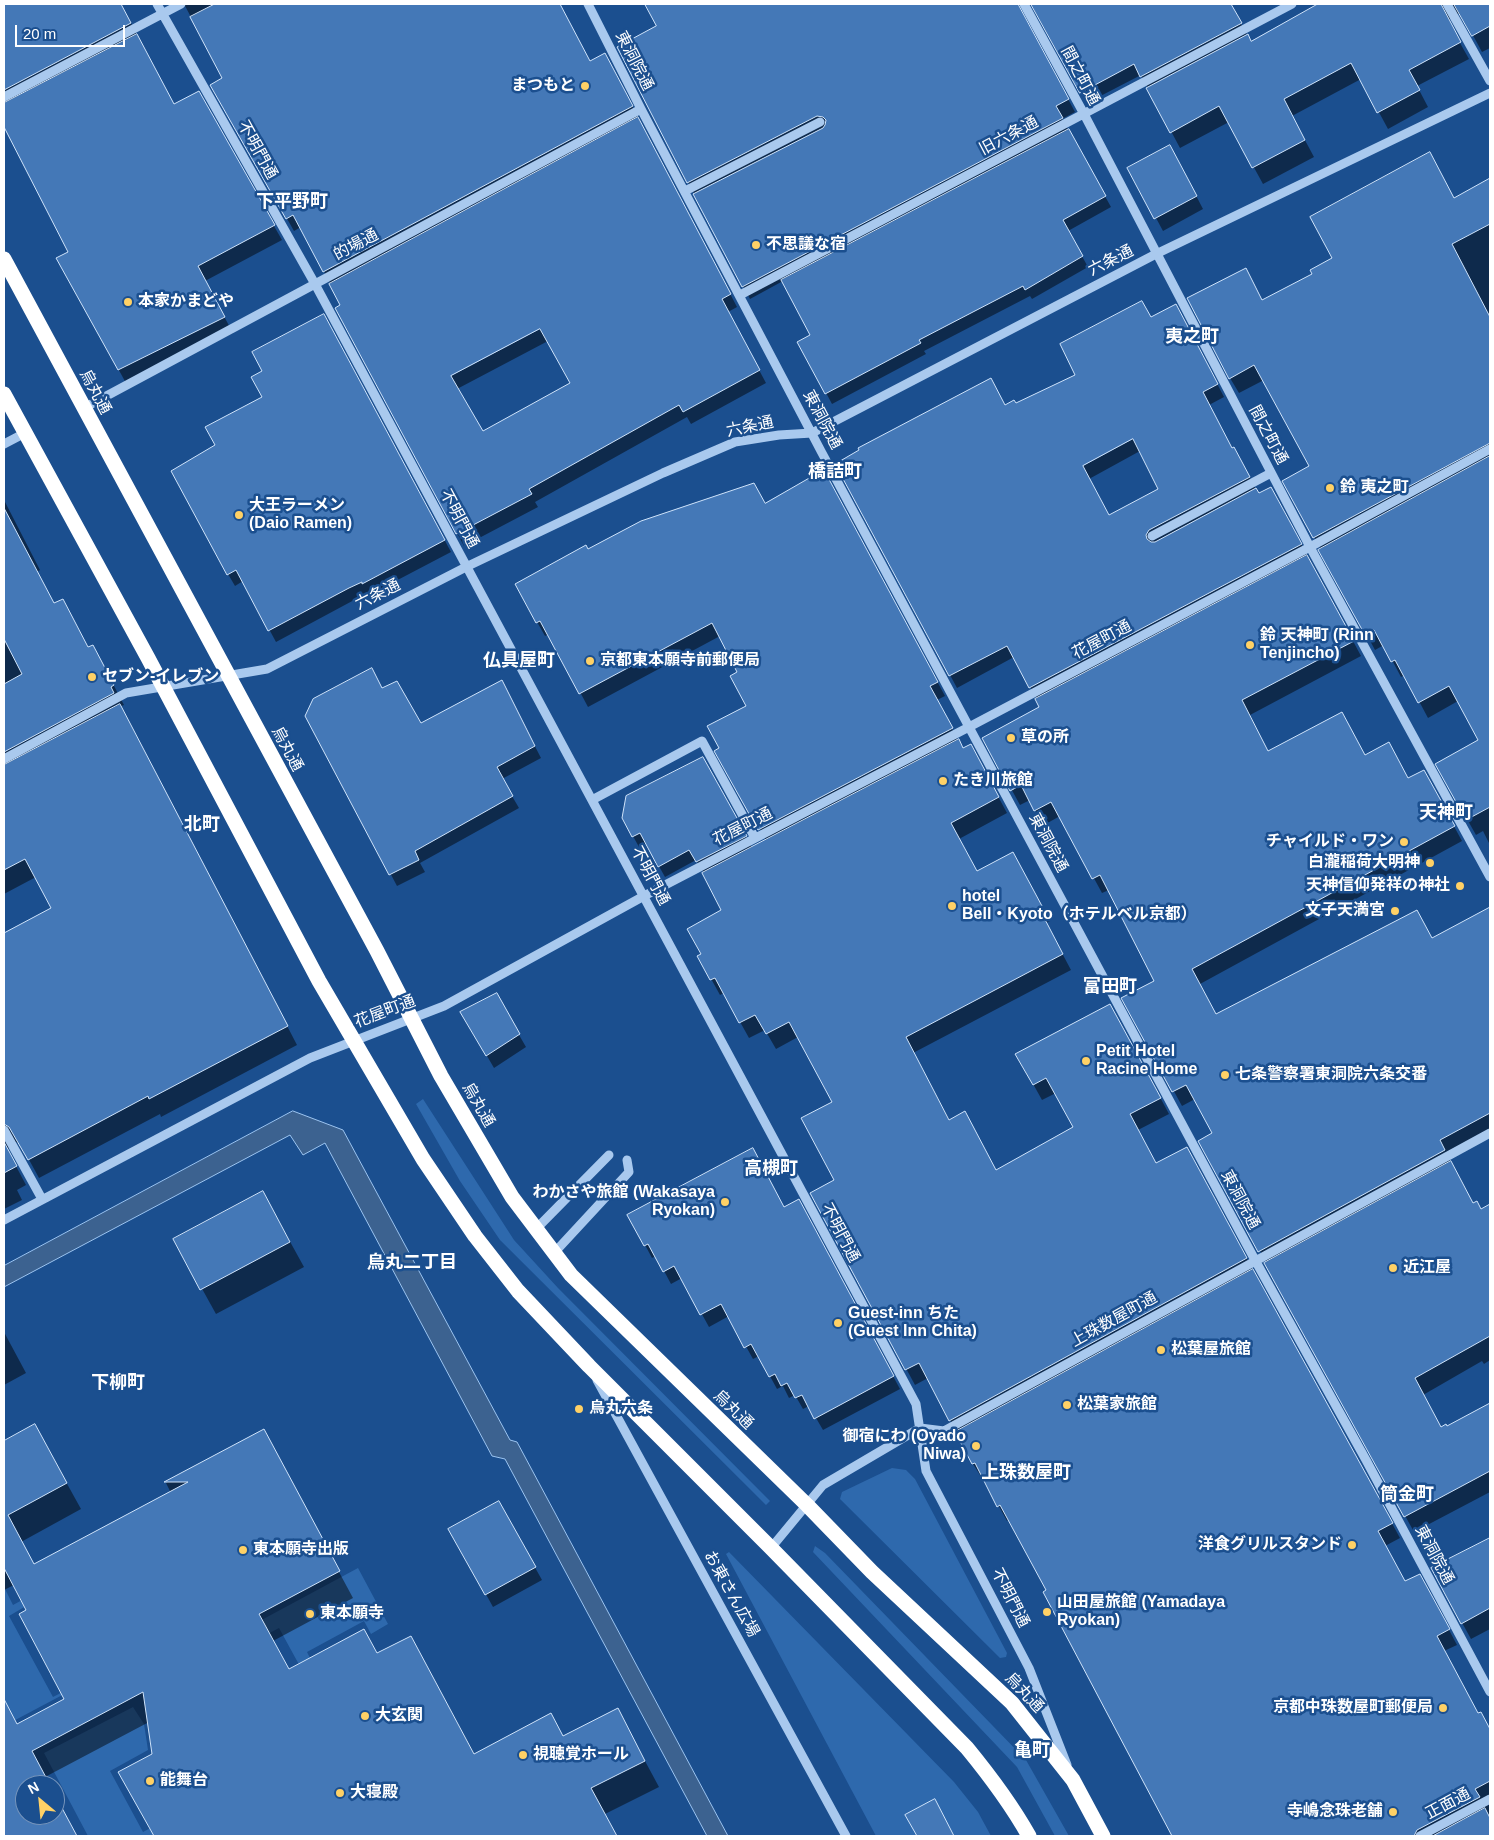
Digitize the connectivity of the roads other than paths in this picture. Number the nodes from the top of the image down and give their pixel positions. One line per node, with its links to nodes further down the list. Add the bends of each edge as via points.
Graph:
1 (157, 4): 7 (street, 不明門通)
2 (181, 4): 7 (street)
3 (588, 4): 11 (street, 東洞院通)
4 (1024, 4): 12 (street, 間之町通)
5 (1292, 4): 12 (street, 旧六条通)
6 (1447, 4): 8 (street)
7 (162, 13): 10 (street); 17 (street, 不明門通)
8 (1490, 81)
9 (1490, 93): 15 (street, 六条通)
10 (4, 97)
11 (641, 109): 14 (street, 東洞院通); 17 (street, 的場通)
12 (1084, 114): 15 (street, 間之町通); 18 (street, 旧六条通)
13 (820, 122): 14 (street)
14 (685, 191): 18 (street, 東洞院通)
15 (1156, 254): 22 (street, 六条通); 25 (street, 間之町通)
16 (4, 258): 20 (highway, 烏丸通)
17 (315, 284): 20 (street, 的場通); 28 (street, 不明門通)
18 (740, 295): 22 (street, 東洞院通)
19 (4, 394): 21 (highway)
20 (84, 408): 29 (highway, 烏丸通)
21 (25, 433): 23 (street); 30 (highway)
22 (812, 433): 28 (street, 六条通, via 736,442 654,477); 31 (street, 東洞院通)
23 (4, 444)
24 (1490, 449): 27 (street, 花屋町通)
25 (1271, 473): 26 (street); 27 (street, 間之町通)
26 (1152, 536)
27 (1310, 547): 31 (street, 花屋町通); 35 (street, 間之町通)
28 (468, 566): 29 (street, 六条通, via 266,669); 33 (street, 不明門通)
29 (228, 675): 30 (street, 六条通); 37 (highway, 烏丸通)
30 (162, 687): 32 (street, 六条通, via 126,693); 38 (highway)
31 (969, 727): 34 (street, 花屋町通); 47 (street, 東洞院通)
32 (4, 759)
33 (592, 800): 34 (street, via 702,741); 36 (street, 不明門通)
34 (755, 838): 36 (street, 花屋町通)
35 (1490, 877)
36 (644, 896): 37 (street, 花屋町通, via 444,1006); 49 (street, 不明門通, via 916,1404)
37 (411, 1018): 38 (street, 花屋町通); 45 (highway, 烏丸通, via 507,1188)
38 (353, 1041): 43 (street, 花屋町通, via 310,1058); 48 (highway, via 423,1159 475,1236 518,1291)
39 (4, 1130): 43 (street)
40 (1490, 1133): 47 (street, 上珠数屋町通)
41 (609, 1156): 45 (street)
42 (627, 1160): 46 (street, via 629,1172)
43 (42, 1199): 44 (street, 花屋町通)
44 (4, 1220)
45 (536, 1229): 46 (highway, 烏丸通)
46 (554, 1253): 50 (highway, 烏丸通, via 571,1275)
47 (1255, 1260): 49 (street, 上珠数屋町通, via 944,1430); 52 (street, 東洞院通)
48 (589, 1366): 51 (highway); 55 (street, お東さん広場)
49 (920, 1428): 50 (street, via 823,1485); 53 (street, 不明門通, via 926,1471 1029,1668)
50 (807, 1506): 51 (street); 53 (highway, 烏丸通, via 872,1572 1012,1703)
51 (771, 1548): 56 (highway, via 966,1748 992,1778)
52 (1490, 1692)
53 (1073, 1780): 57 (highway, 烏丸通)
54 (1490, 1799): 58 (street, 正面通)
55 (846, 1836)
56 (1028, 1836)
57 (1103, 1836)
58 (1420, 1836)

